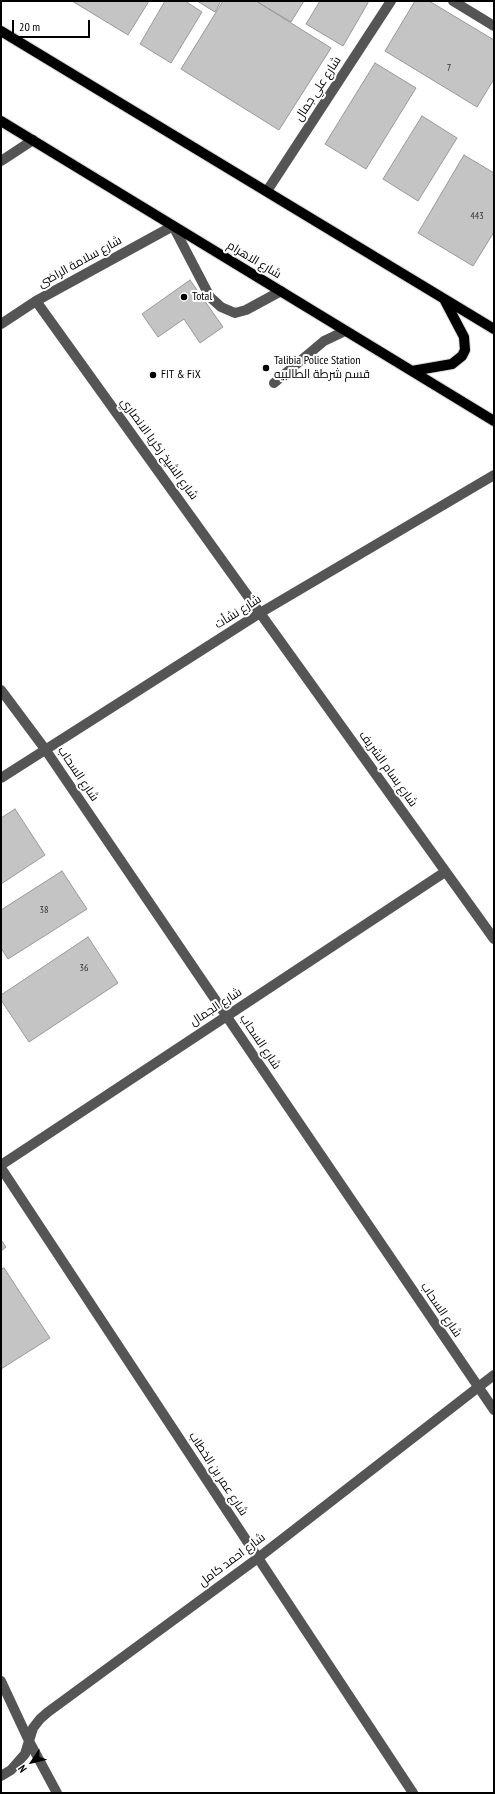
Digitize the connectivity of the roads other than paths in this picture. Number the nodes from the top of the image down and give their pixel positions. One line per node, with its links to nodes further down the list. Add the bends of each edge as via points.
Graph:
1 (390, 1): 8 (street, شارع علي جمال)
2 (454, 1): 3 (street)
3 (494, 26)
4 (1, 30): 8 (main road)
5 (1, 121): 6 (main road, شارع الاهرام)
6 (33, 140): 7 (street); 9 (main road, شارع الاهرام)
7 (1, 161)
8 (267, 191): 11 (main road)
9 (173, 226): 10 (main road, شارع الاهرام); 10 (street, via 210,297 221,308 235,313); 12 (street, شارع سلامة الراضى)
10 (281, 292): 15 (main road, شارع الاهرام)
11 (443, 298): 14 (main road); 16 (main road, via 464,337 465,350 452,364)
12 (36, 301): 13 (street, شارع سلامة الراضى); 20 (street, شارع الشيخ زكريا الانصاري)
13 (1, 324)
14 (494, 329)
15 (346, 331): 16 (main road, شارع الاهرام); 17 (street, via 324,341)
16 (412, 370): 18 (main road, شارع الاهرام)
17 (274, 383)
18 (494, 421)
19 (494, 475): 20 (street, شارع نشأت)
20 (260, 613): 22 (street, شارع نشأت); 24 (street, شارع بسام الشريف)
21 (1, 690): 22 (street, شارع السحاب)
22 (45, 749): 23 (street, شارع نشأت); 26 (street, شارع السحاب)
23 (1, 778)
24 (445, 872): 25 (street, شارع بسام الشريف); 26 (street, شارع الجمال)
25 (494, 939)
26 (226, 1016): 27 (street, شارع الجمال); 30 (street, شارع السحاب)
27 (1, 1165)
28 (1, 1168): 32 (street, شارع عمر بن الخطاب)
29 (494, 1375): 30 (street, شارع احمد كامل)
30 (478, 1387): 31 (street, شارع السحاب); 32 (street, شارع احمد كامل)
31 (494, 1410)
32 (258, 1558): 34 (street, شارع احمد كامل, via 48,1712 33,1728); 37 (street, شارع عمر بن الخطاب)
33 (1, 1681): 34 (street)
34 (29, 1741): 35 (street, شارع احمد كامل, via 25,1754 11,1770); 36 (street)
35 (1, 1776)
36 (57, 1793)
37 (413, 1793)

